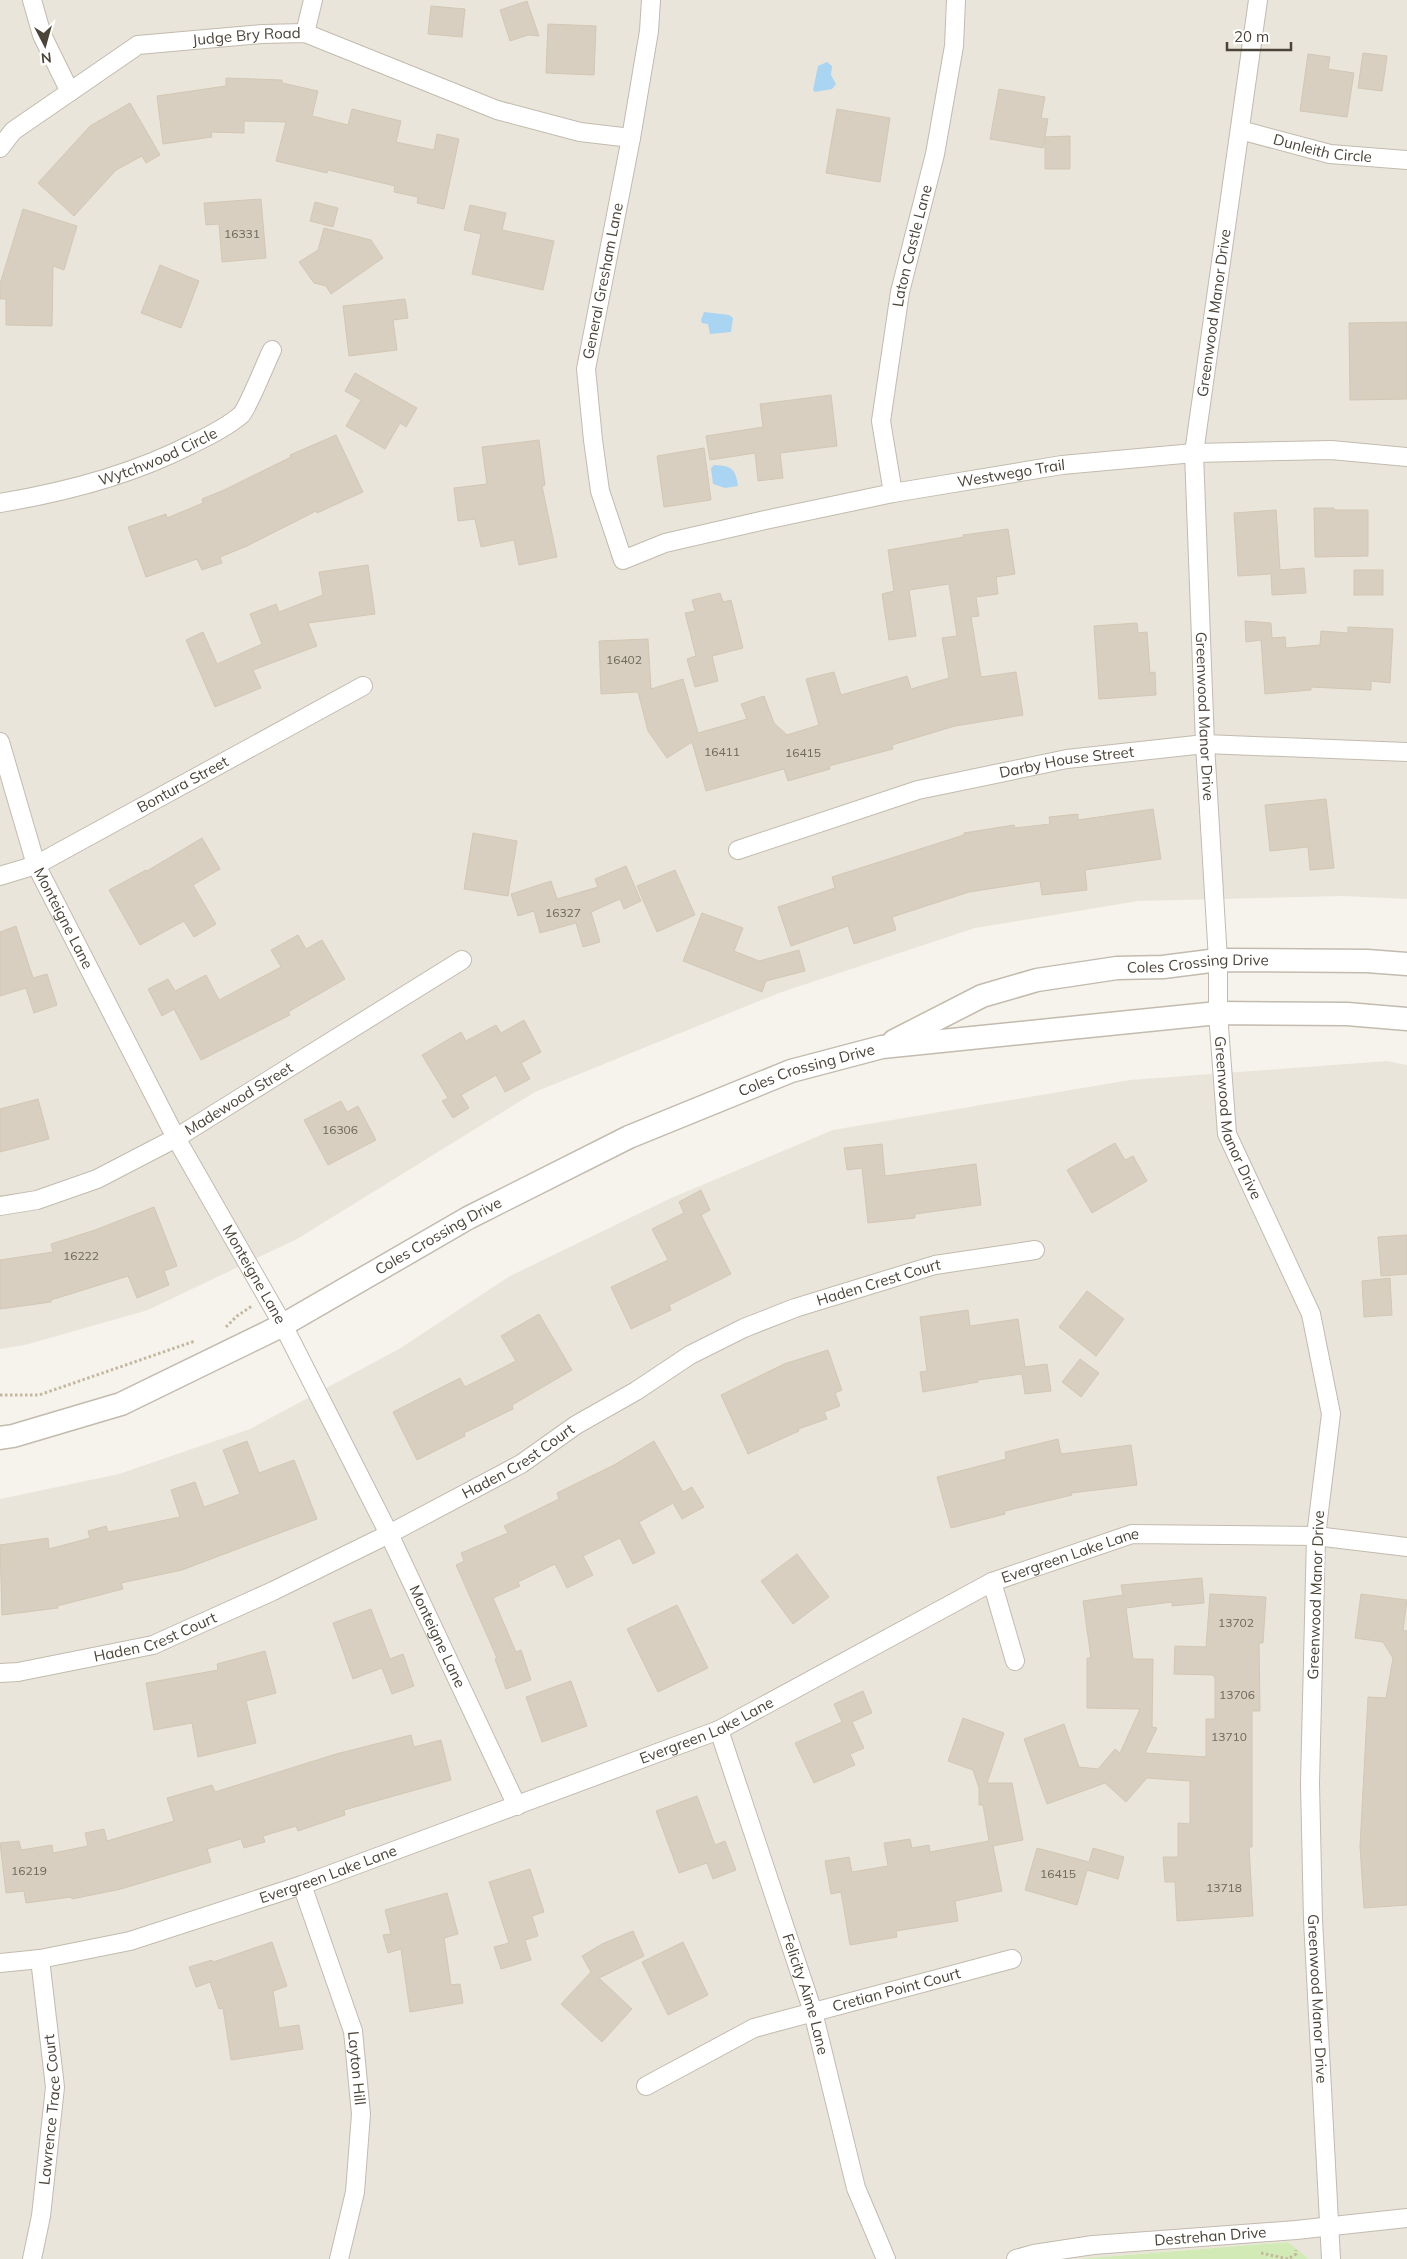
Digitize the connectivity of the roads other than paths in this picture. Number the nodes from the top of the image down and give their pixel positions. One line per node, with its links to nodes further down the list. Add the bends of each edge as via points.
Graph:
1 (32, 0): 7 (street, via 42,35)
2 (313, 0): 6 (street)
3 (651, 0): 9 (street, General Gresham Lane)
4 (956, 0): 15 (street, Laton Castle Lane, via 954,46 935,154 900,292 882,421)
5 (1258, 0): 8 (street, Greenwood Manor Drive)
6 (305, 33): 7 (street, Judge Bry Road, via 138,45); 9 (street, Judge Bry Road, via 497,110 580,132)
7 (70, 92): 10 (street, Judge Bry Road, via 13,131)
8 (1240, 130): 11 (street, Dunleith Circle, via 1330,154); 13 (street, Greenwood Manor Drive)
9 (631, 138): 17 (street, General Gresham Lane, via 586,368 600,491)
10 (0, 148)
11 (1407, 160)
12 (272, 350): 16 (street, Wytchwood Circle, via 242,414 210,435 172,455 122,473 48,495)
13 (1194, 452): 14 (street, Westwego Trail, via 1331,450); 15 (street, Westwego Trail, via 1062,465); 20 (street, Greenwood Manor Drive)
14 (1407, 457)
15 (893, 493): 17 (street, Westwego Trail, via 665,543)
16 (0, 503)
17 (623, 560)
18 (363, 686): 23 (street, Bontura Street)
19 (0, 742): 23 (street, Monteigne Lane)
20 (1206, 744): 21 (street, Darby House Street); 22 (street, Darby House Street, via 1068,759 918,790); 26 (street, Greenwood Manor Drive)
21 (1407, 752)
22 (738, 850)
23 (36, 864): 24 (street, Bontura Street); 31 (street, Monteigne Lane)
24 (0, 876)
25 (462, 960): 31 (street, Madewood Street)
26 (1218, 960): 27 (street, Coles Crossing Drive); 28 (street, Greenwood Manor Drive); 30 (street, Coles Crossing Drive, via 1163,967 1117,968 1037,980 982,996)
27 (1407, 964)
28 (1218, 1013): 29 (street, Coles Crossing Drive, via 1347,1014); 30 (street, Coles Crossing Drive); 37 (street, Greenwood Manor Drive, via 1227,1134 1311,1314 1331,1414)
29 (1407, 1019)
30 (882, 1047): 34 (street, Coles Crossing Drive, via 791,1072 629,1137 468,1218)
31 (176, 1138): 32 (street, Madewood Street, via 97,1179 38,1200); 34 (street, Monteigne Lane)
32 (0, 1206)
33 (1035, 1250): 36 (street, Haden Crest Court, via 935,1265 795,1308 744,1328 690,1356 576,1425 521,1464)
34 (283, 1325): 35 (street, Coles Crossing Drive, via 121,1404); 36 (street, Monteigne Lane)
35 (0, 1438)
36 (389, 1534): 41 (street, Haden Crest Court, via 153,1645); 43 (street, Monteigne Lane)
37 (1316, 1536): 38 (street, Evergreen Lake Lane); 39 (street, Evergreen Lake Lane, via 1132,1534); 51 (street, Greenwood Manor Drive, via 1310,1783 1313,1920)
38 (1407, 1547)
39 (992, 1582): 40 (street); 42 (street, Evergreen Lake Lane)
40 (1015, 1661)
41 (0, 1673)
42 (719, 1730): 43 (street, Evergreen Lake Lane); 48 (street, Felicity Aime Lane)
43 (517, 1806): 44 (street, Evergreen Lake Lane)
44 (302, 1885): 45 (street, Evergreen Lake Lane, via 130,1941); 53 (street, Layton Hill, via 353,2032 361,2114 355,2192)
45 (40, 1959): 47 (street, Evergreen Lake Lane); 52 (street, Lawrence Trace Court, via 55,2087 41,2216)
46 (1012, 1959): 48 (street, Cretian Point Court)
47 (0, 1963)
48 (813, 2012): 49 (street, Cretian Point Court, via 754,2028); 54 (street, Felicity Aime Lane, via 856,2188)
49 (646, 2086)
50 (1407, 2218): 51 (street, Destrehan Drive)
51 (1328, 2225): 55 (street, Destrehan Drive, via 1093,2245); 56 (street, Greenwood Manor Drive)
52 (32, 2259)
53 (339, 2259)
54 (886, 2259)
55 (1016, 2259)
56 (1331, 2259)

